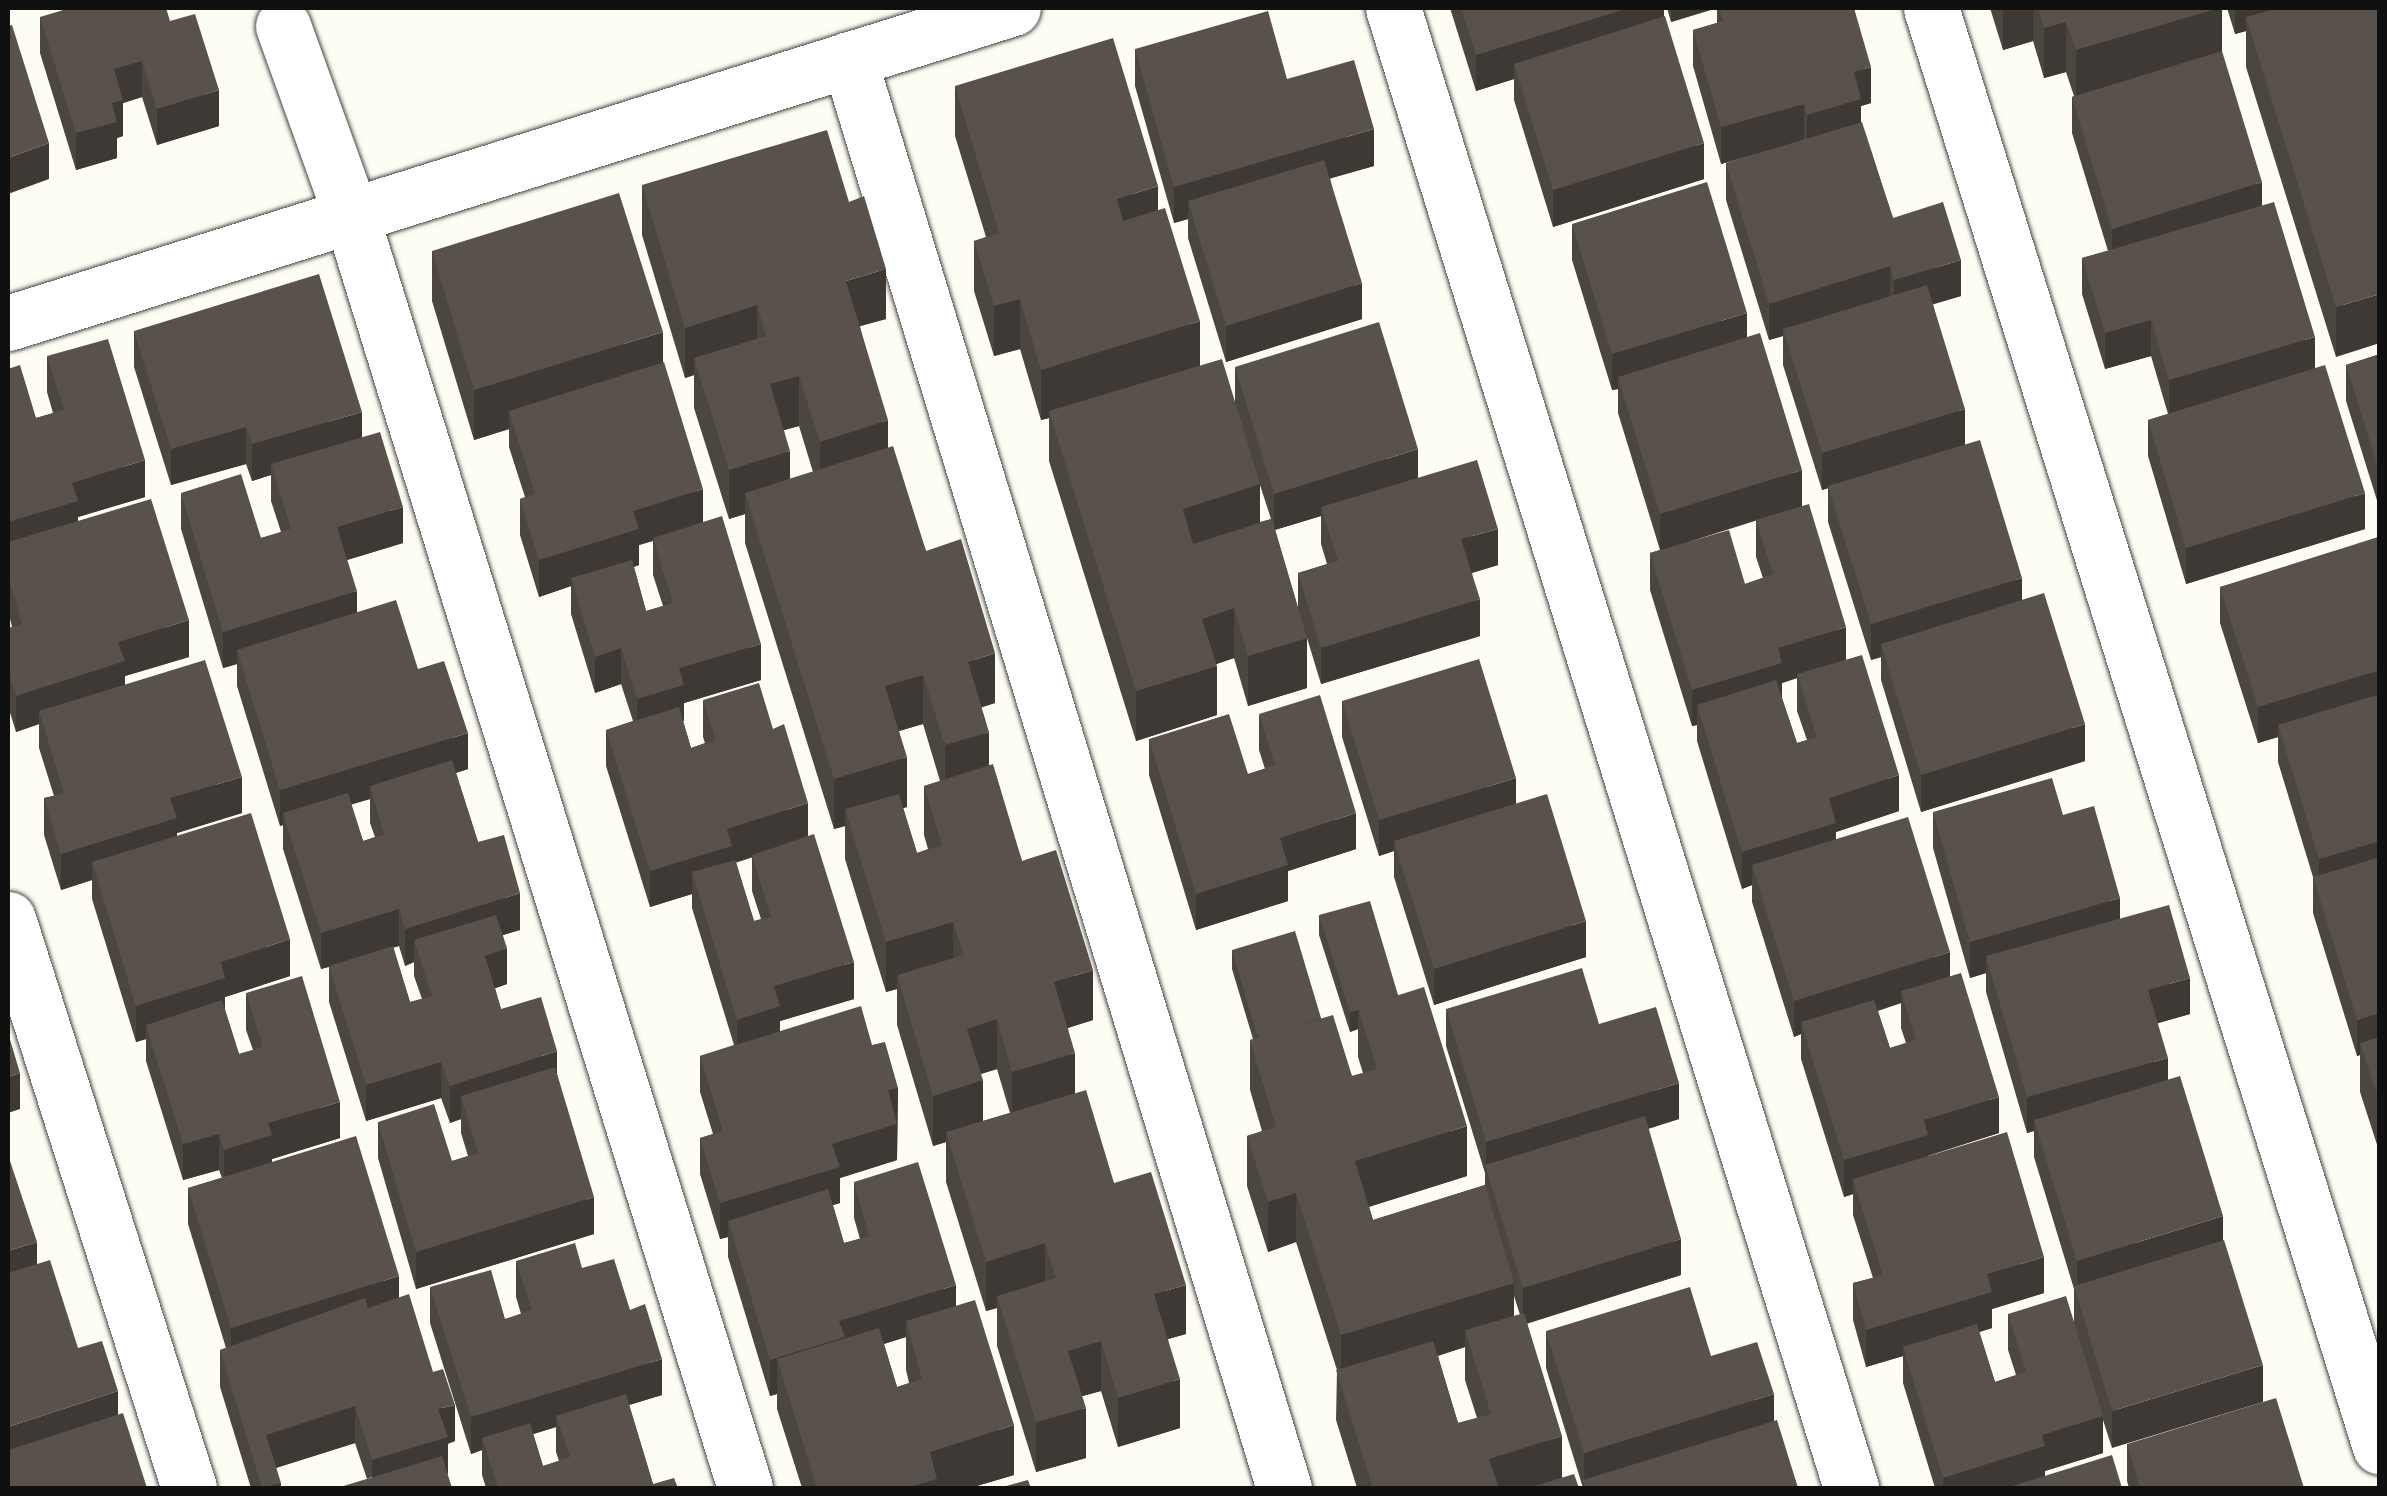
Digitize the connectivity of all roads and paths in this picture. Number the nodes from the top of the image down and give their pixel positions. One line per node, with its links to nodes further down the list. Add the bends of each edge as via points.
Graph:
1 (1013, 8): 5 (street)
2 (1393, 8): 13 (street)
3 (1931, 8): 9 (street)
4 (283, 26): 6 (street)
5 (849, 59): 6 (street); 12 (street)
6 (351, 216): 7 (street); 11 (street)
7 (8, 323)
8 (8, 919): 10 (street)
9 (2380, 1447)
10 (189, 1488)
11 (745, 1488)
12 (1284, 1488)
13 (1851, 1488)

